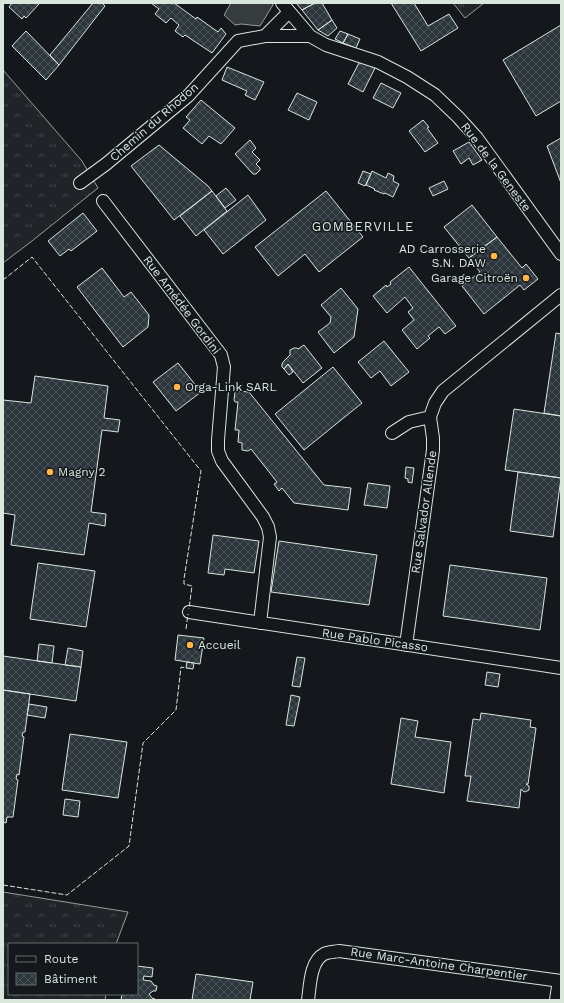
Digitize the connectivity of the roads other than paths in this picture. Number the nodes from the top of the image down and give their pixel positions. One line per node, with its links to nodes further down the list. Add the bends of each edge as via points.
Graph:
1 (286, 8): 2 (street); 3 (street, Rue de la Geneste)
2 (265, 36): 3 (street, Chemin du Rhodon); 4 (street, Chemin du Rhodon, via 238,41 188,96)
3 (310, 36): 6 (street, Rue de la Geneste, via 326,45 378,62 435,96 477,138)
4 (80, 183)
5 (103, 201): 11 (street, Rue Amédée Gordini, via 221,355 224,367 218,451 222,461 263,517 270,537)
6 (561, 254)
7 (561, 295): 8 (street, via 443,391)
8 (430, 418): 9 (street, via 409,422); 12 (street, Rue Salvador Allende, via 433,450)
9 (392, 433)
10 (189, 612): 11 (street, Rue Pablo Picasso)
11 (260, 623): 12 (street, Rue Pablo Picasso)
12 (406, 644): 13 (street, Rue Pablo Picasso)
13 (561, 668)
14 (561, 982): 16 (street, Rue Marc-Antoine Charpentier, via 339,951 318,958 312,970)
15 (561, 987): 17 (main road)
16 (308, 1000)
17 (559, 1000)

